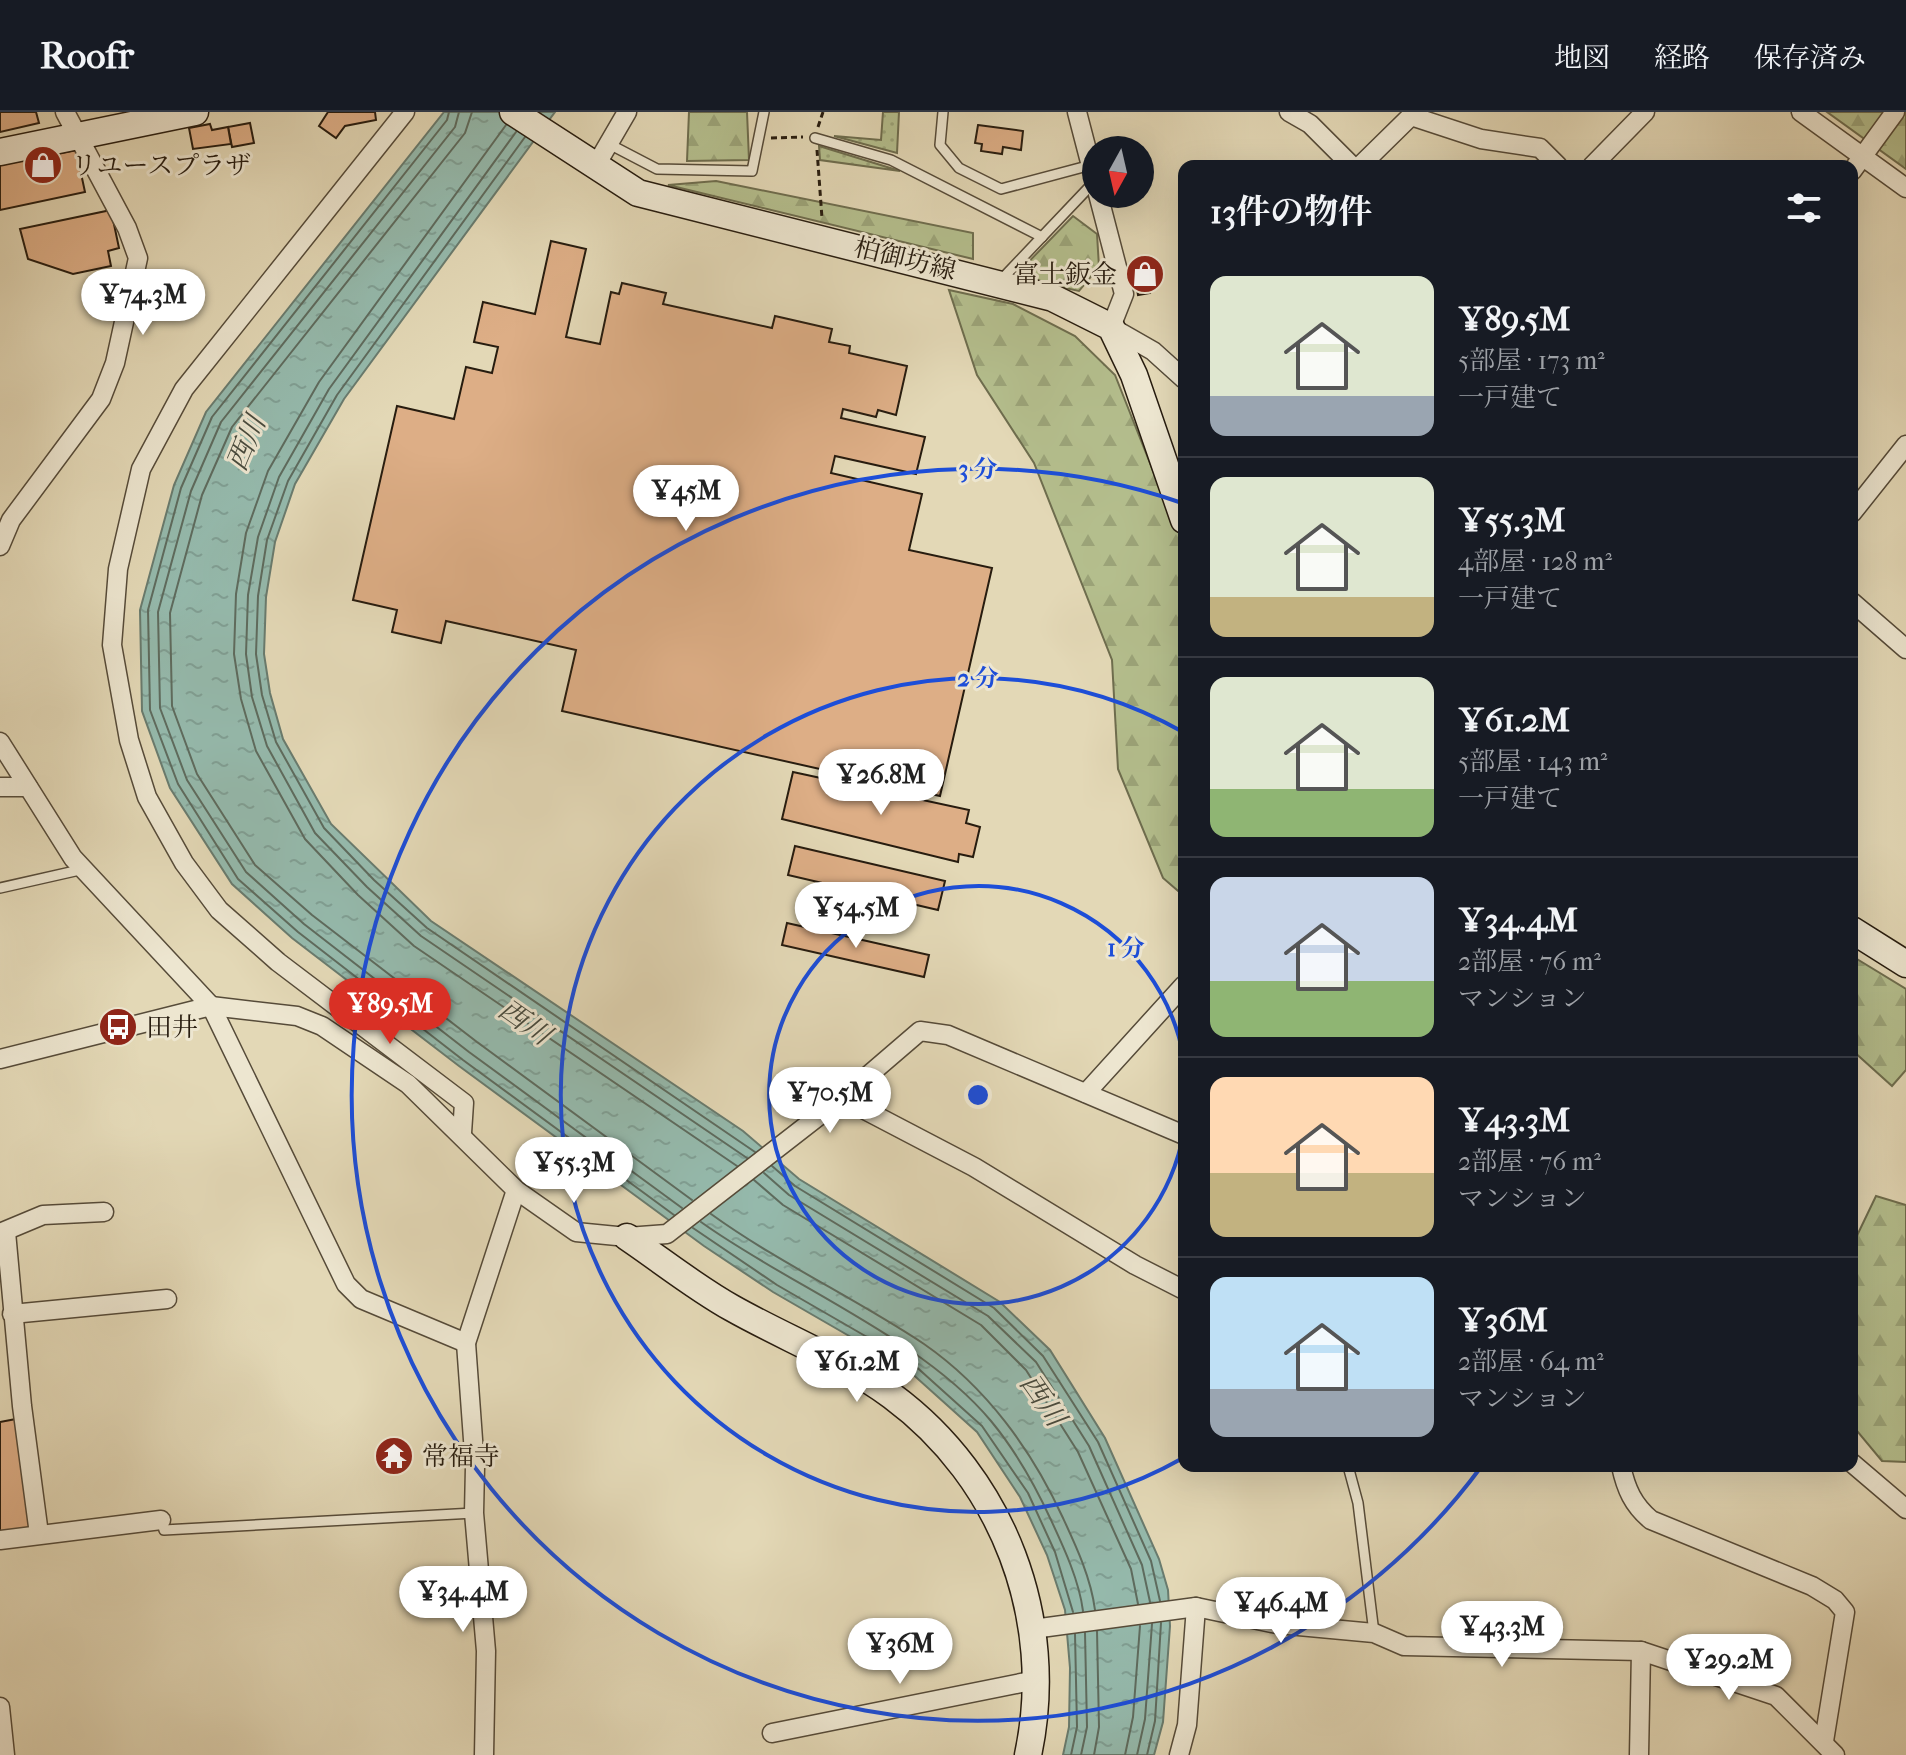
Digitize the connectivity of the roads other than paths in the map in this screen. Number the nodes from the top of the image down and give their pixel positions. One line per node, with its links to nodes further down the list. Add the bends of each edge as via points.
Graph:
1 (195, 112): 13 (main road)
2 (405, 112): 54 (street, via 184,389 141,469 118,569 112,645 129,740 147,797 184,863 219,910 278,962 464,1103)
3 (513, 112): 24 (main road, 柏御坊線)
4 (627, 112): 16 (street)
5 (764, 112): 16 (lane, via 752,171 657,169)
6 (943, 112): 26 (lane, via 940,145 959,168 1001,189)
7 (1077, 112): 14 (street)
8 (1289, 112): 18 (street, via 1310,124)
9 (1645, 112): 21 (street)
10 (1801, 112): 22 (street)
11 (1895, 112): 23 (street)
12 (1413, 114): 19 (street); 20 (street, via 1481,139 1540,148)
13 (71, 123): 17 (main road); 37 (street, via 138,258 115,363 101,399)
14 (1083, 136)
15 (812, 140): 30 (lane, via 891,160)
16 (609, 144): 24 (street)
17 (0, 152)
18 (1346, 160)
19 (1366, 160)
20 (1552, 160)
21 (1598, 160)
22 (1852, 160)
23 (1858, 161)
24 (586, 162): 31 (main road, 柏御坊線, via 638,193)
25 (1858, 165): 27 (street)
26 (1082, 179)
27 (1906, 188)
28 (1082, 191): 30 (lane)
29 (1102, 208): 32 (street, via 1124,294)
30 (1042, 237): 31 (lane)
31 (999, 283): 32 (main road, 柏御坊線, via 1053,298)
32 (1111, 327): 33 (street, via 1153,351); 35 (main road, via 1134,375)
33 (1178, 374)
34 (1906, 445): 36 (street)
35 (1178, 503)
36 (1858, 505)
37 (6, 520): 38 (street)
38 (0, 546)
39 (1858, 607): 40 (street)
40 (1906, 649)
41 (0, 742): 43 (street)
42 (0, 787): 43 (street)
43 (28, 787): 44 (street)
44 (84, 869): 45 (lane); 49 (street)
45 (0, 888)
46 (1858, 934): 47 (main road)
47 (1906, 964)
48 (1178, 992): 51 (street)
49 (211, 1006): 50 (street); 54 (street, via 297,1016 322,1026 408,1084); 62 (street, via 346,1284 361,1299)
50 (0, 1059)
51 (1086, 1093): 52 (street, via 948,1035 920,1031); 53 (street)
52 (842, 1098): 58 (street, via 667,1234); 59 (street, via 974,1167)
53 (1178, 1132)
54 (462, 1133): 55 (street)
55 (516, 1190): 58 (street, via 576,1232); 62 (street)
56 (104, 1212): 57 (street, via 43,1215)
57 (3, 1232): 61 (street)
58 (627, 1237): 72 (main road, via 730,1307 891,1395 933,1431 998,1520 1027,1594)
59 (1178, 1287)
60 (167, 1299): 61 (street)
61 (12, 1314): 69 (street)
62 (466, 1343): 67 (street)
63 (1858, 1468): 66 (street)
64 (1350, 1472): 73 (lane)
65 (1622, 1472): 78 (street, via 1637,1508 1651,1520 1812,1586 1845,1612)
66 (1906, 1509)
67 (474, 1513): 68 (lane, via 164,1530); 80 (street, via 486,1651)
68 (161, 1520): 69 (street)
69 (39, 1534): 70 (street)
70 (0, 1540)
71 (1190, 1608): 72 (street); 73 (street, via 1277,1624); 82 (street, via 1187,1725)
72 (1033, 1629): 75 (main road)
73 (1374, 1633): 74 (street, via 1404,1646)
74 (1641, 1651): 78 (street, via 1776,1696); 83 (street)
75 (1036, 1680): 77 (street); 81 (main road)
76 (0, 1707): 79 (street)
77 (772, 1733)
78 (1829, 1748)
79 (5, 1755)
80 (484, 1755)
81 (1028, 1755)
82 (1179, 1755)
83 (1639, 1755)

